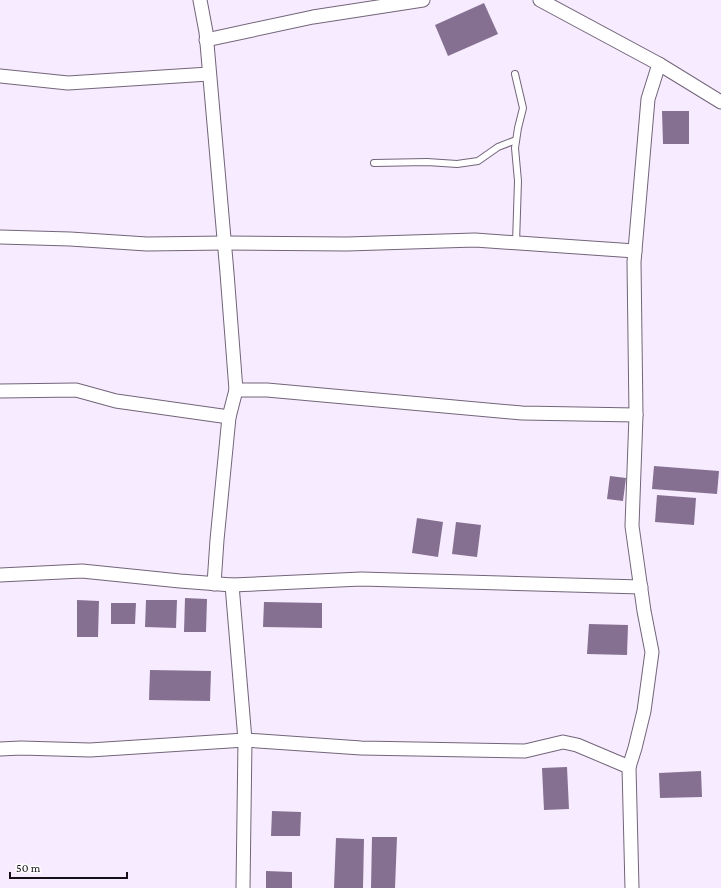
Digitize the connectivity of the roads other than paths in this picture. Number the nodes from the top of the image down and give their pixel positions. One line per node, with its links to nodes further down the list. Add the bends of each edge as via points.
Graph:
1 (200, 0): 4 (street)
2 (423, 0): 4 (street, via 313,17)
3 (540, 0): 5 (street)
4 (206, 40): 6 (street)
5 (659, 64): 9 (street); 15 (street, via 648,99)
6 (209, 74): 8 (street, via 68,83); 13 (street)
7 (515, 74): 10 (lane, via 523,108)
8 (0, 76)
9 (721, 102)
10 (516, 140): 11 (lane, via 498,147 478,161 457,164); 14 (lane)
11 (374, 163)
12 (0, 236): 13 (street, via 147,244)
13 (224, 243): 14 (street, via 347,244 475,240); 16 (street)
14 (516, 243): 15 (street)
15 (635, 252): 18 (street)
16 (236, 390): 18 (street, via 267,390 522,414); 19 (street)
17 (0, 391): 19 (street, via 76,390 116,401)
18 (636, 415): 23 (street, via 632,526)
19 (230, 417): 21 (street)
20 (0, 575): 21 (street, via 82,572)
21 (214, 584): 22 (street)
22 (232, 585): 23 (street, via 361,579); 24 (street)
23 (641, 587): 26 (street, via 652,652 644,711)
24 (244, 740): 25 (street, via 90,750); 26 (street, via 361,748 525,751 563,742); 27 (street)
25 (0, 749)
26 (629, 767): 28 (street)
27 (243, 888)
28 (632, 888)

